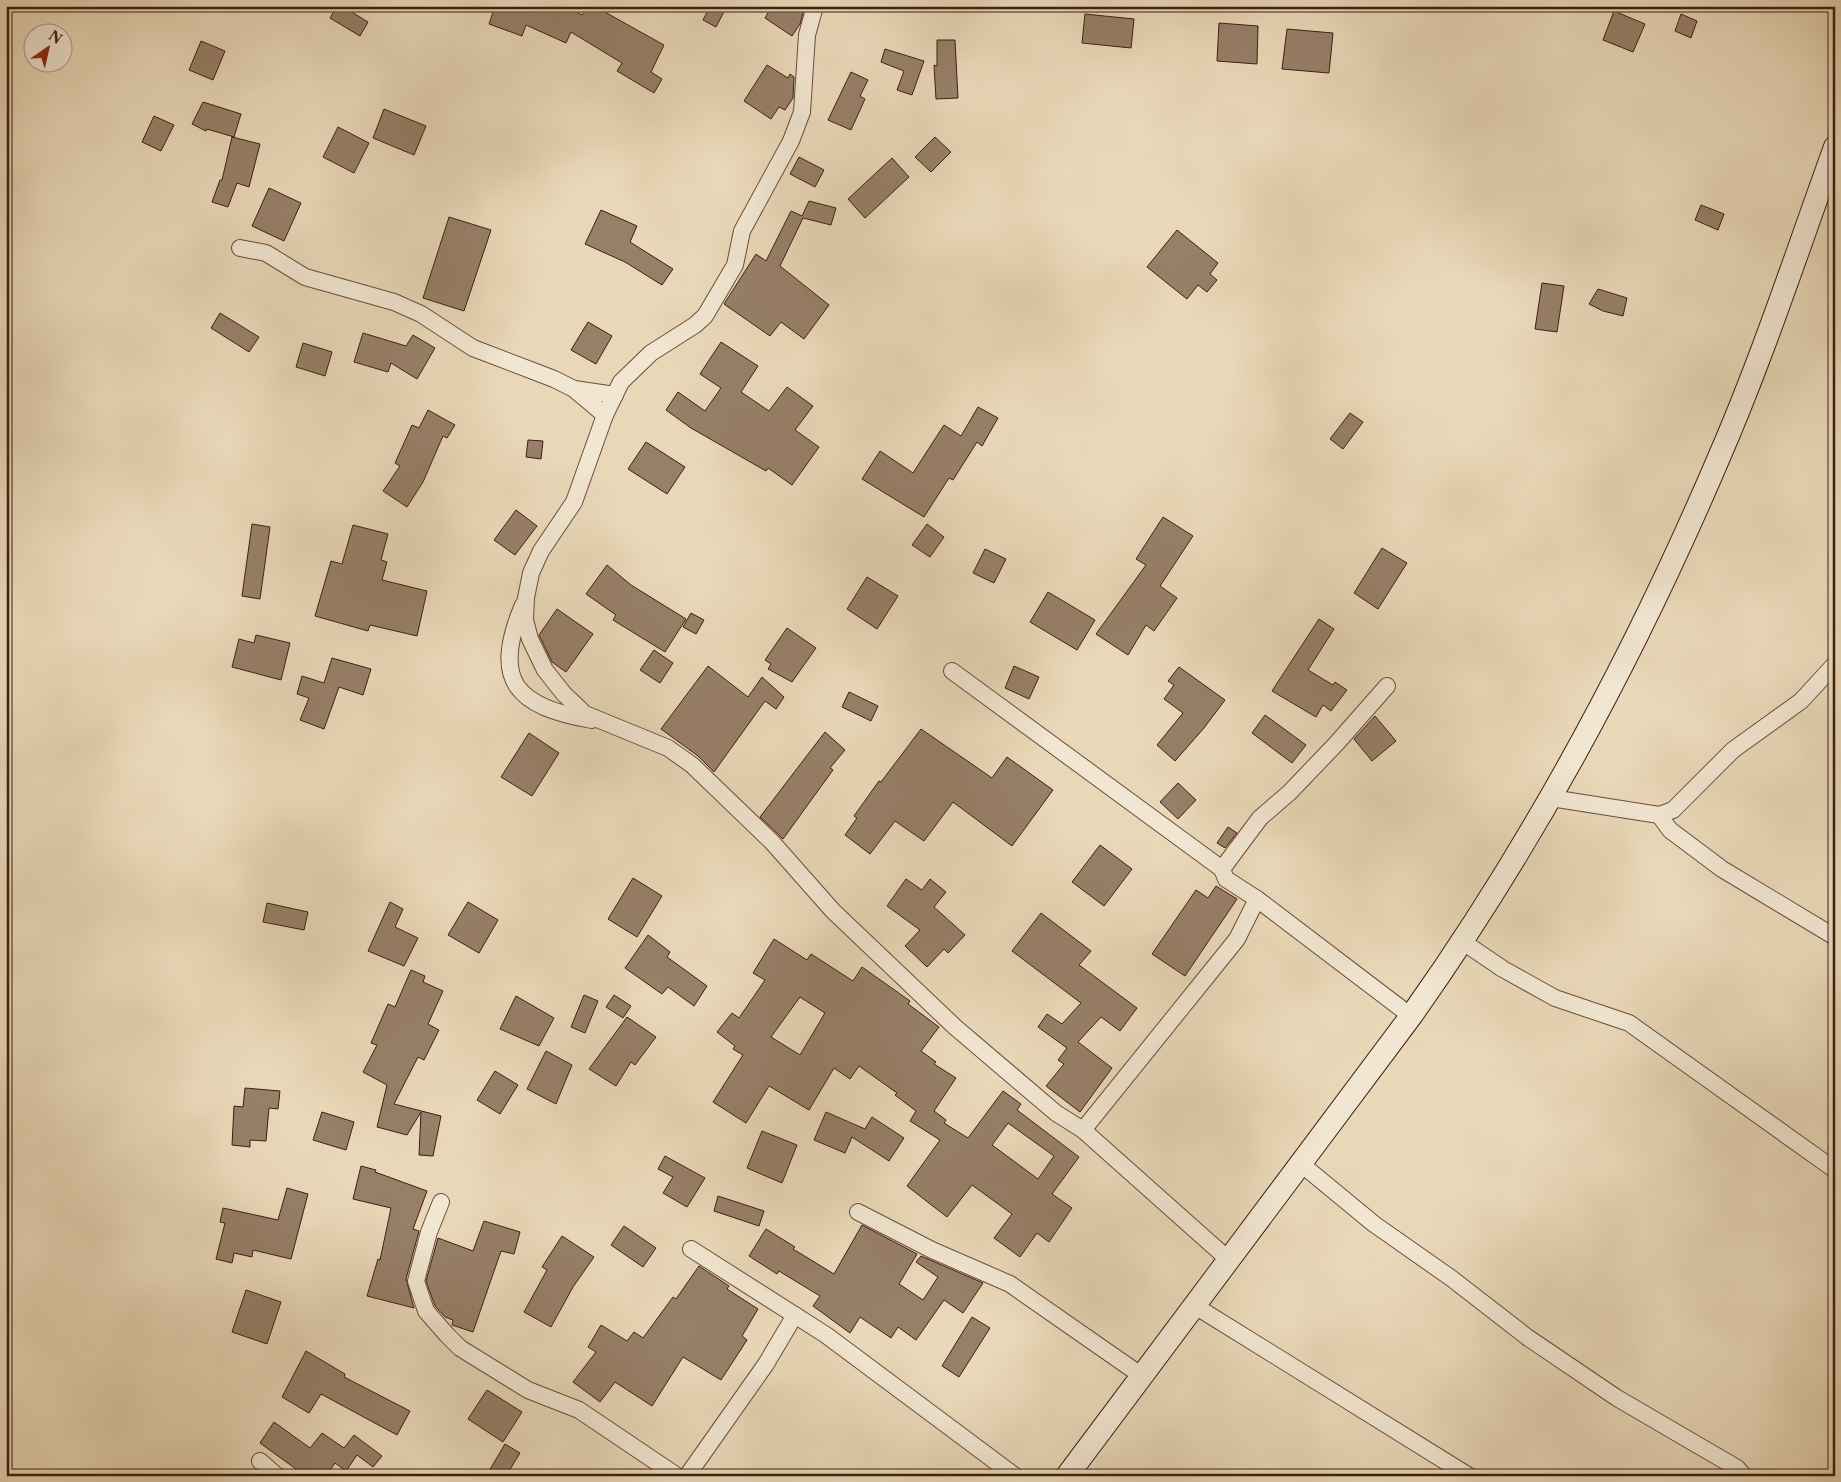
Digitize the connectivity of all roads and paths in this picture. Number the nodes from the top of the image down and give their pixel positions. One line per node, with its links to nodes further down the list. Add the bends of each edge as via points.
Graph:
1 (815, 6): 5 (street, via 807,35 802,112 791,141 742,231 735,265 705,316 651,353 621,382)
2 (1835, 147): 12 (street, via 1718,461 1667,576)
3 (240, 248): 4 (street, via 266,253 305,277 394,302 421,314 473,348)
4 (574, 389): 5 (street); 6 (street)
5 (615, 395): 6 (street)
6 (605, 415): 7 (street, via 574,502 541,551)
7 (526, 598): 11 (street, via 525,620 530,639 545,670 585,714); 11 (street, via 511,632 509,664 519,692 533,703 565,716)
8 (1835, 664): 13 (street, via 1801,701 1733,750 1672,810)
9 (952, 671): 14 (street)
10 (1387, 686): 14 (street, via 1289,793 1260,818)
11 (602, 722): 19 (street, via 668,748 692,766 772,842 833,911 955,1027 1056,1114)
12 (1551, 798): 13 (street); 17 (street)
13 (1659, 816): 16 (street, via 1670,830 1722,869)
14 (1222, 869): 15 (street, via 1226,879)
15 (1257, 899): 18 (street); 19 (street, via 1237,939)
16 (1835, 937)
17 (1463, 942): 18 (street); 21 (street, via 1555,998 1630,1023)
18 (1411, 1016): 20 (street)
19 (1083, 1130): 25 (street)
20 (1300, 1163): 25 (street); 36 (street, via 1374,1224 1451,1278 1526,1337 1617,1398)
21 (1835, 1170)
22 (440, 1202): 31 (street, via 428,1232 416,1281 426,1311 436,1323 460,1348 528,1390 579,1410)
23 (858, 1212): 28 (street, via 932,1250 1010,1284)
24 (691, 1249): 27 (street)
25 (1229, 1260): 26 (street)
26 (1195, 1306): 28 (street); 35 (street)
27 (795, 1315): 32 (street, via 766,1364); 33 (street)
28 (1142, 1376): 34 (street)
29 (260, 1461): 30 (street)
30 (277, 1476)
31 (677, 1476)
32 (687, 1476)
33 (1015, 1476)
34 (1067, 1476)
35 (1469, 1476)
36 (1744, 1476)

